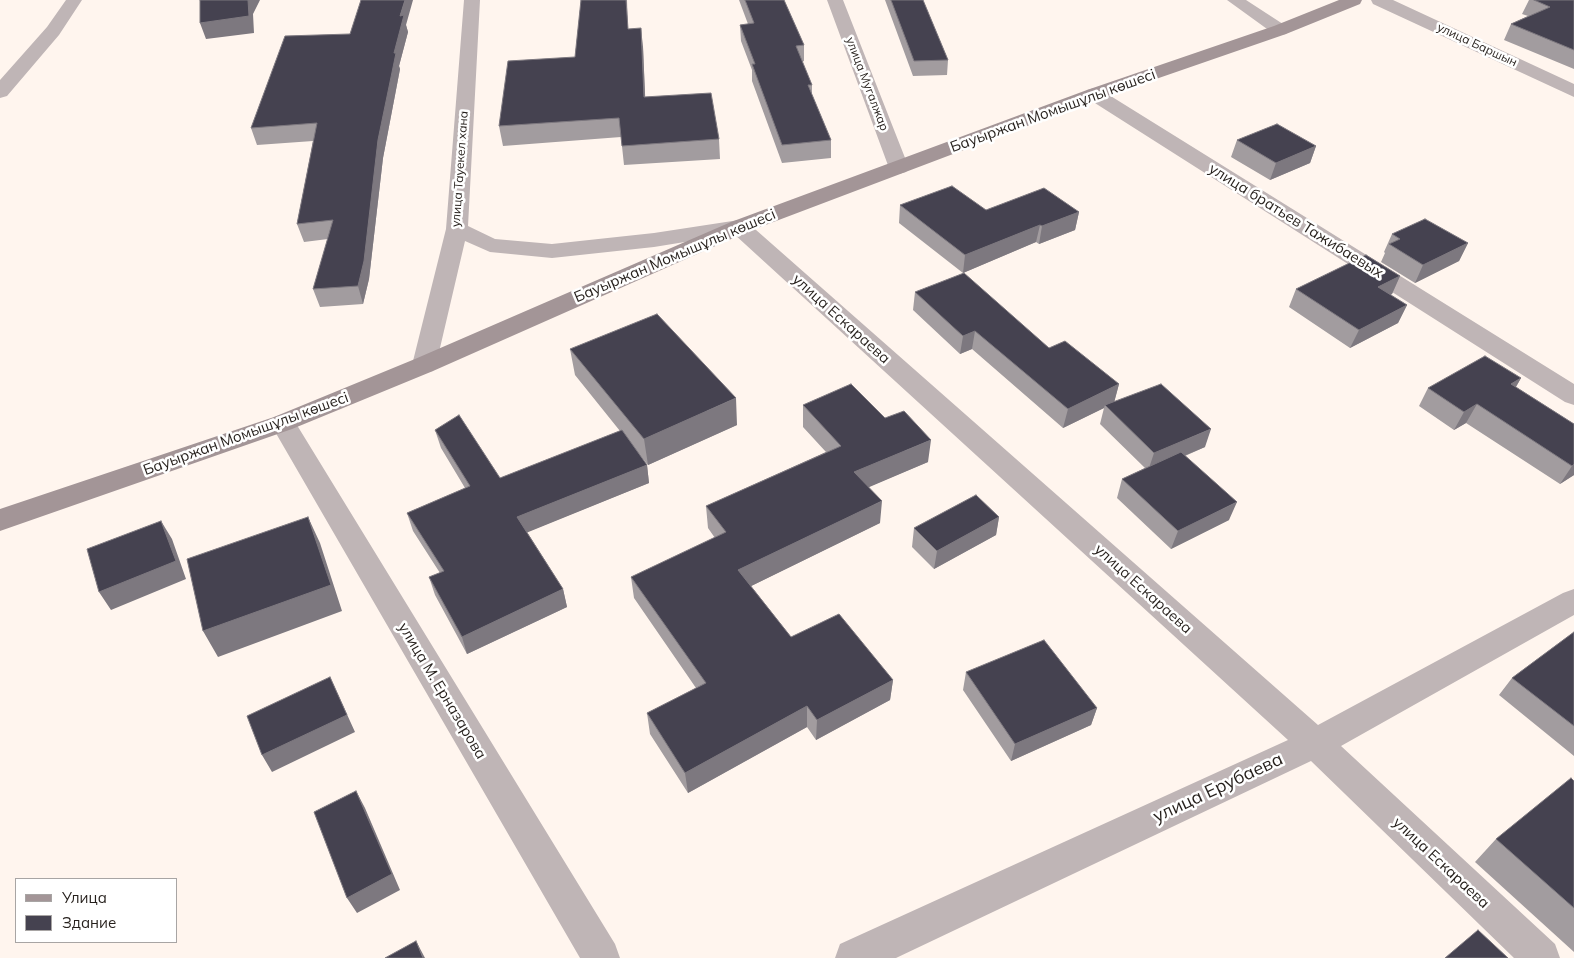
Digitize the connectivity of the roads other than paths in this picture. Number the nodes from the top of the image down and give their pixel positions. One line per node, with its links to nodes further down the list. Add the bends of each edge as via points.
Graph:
1 (74, 0): 9 (street, via 53,31)
2 (472, 0): 13 (street, улица Тауекел хана)
3 (835, 0): 11 (street, улица Мугалжар)
4 (1235, 0): 7 (street)
5 (1354, 0): 7 (street, Бауыржан Момышұлы көшесі)
6 (1379, 0): 8 (street, улица Баршын)
7 (1280, 30): 10 (street, Бауыржан Момышұлы көшесі)
8 (1574, 91)
9 (0, 92)
10 (1094, 94): 11 (street, Бауыржан Момышұлы көшесі); 15 (street, улица братьев Тажибаевых)
11 (899, 168): 12 (street, Бауыржан Момышұлы көшесі)
12 (739, 227): 13 (street, via 552,251 490,245); 14 (street, Бауыржан Момышұлы көшесі); 19 (street, улица Ескараева)
13 (457, 229): 14 (street, улица Тауекел хана)
14 (424, 365): 16 (street, Бауыржан Момышұлы көшесі)
15 (1574, 396)
16 (283, 423): 17 (street, Бауыржан Момышұлы көшесі); 20 (street, улица М. Ерназарова)
17 (0, 520)
18 (1574, 601): 19 (street, улица Ерубаева)
19 (1315, 743): 21 (street, улица Ерубаева); 22 (street, улица Ескараева)
20 (601, 958)
21 (854, 958)
22 (1541, 958)

